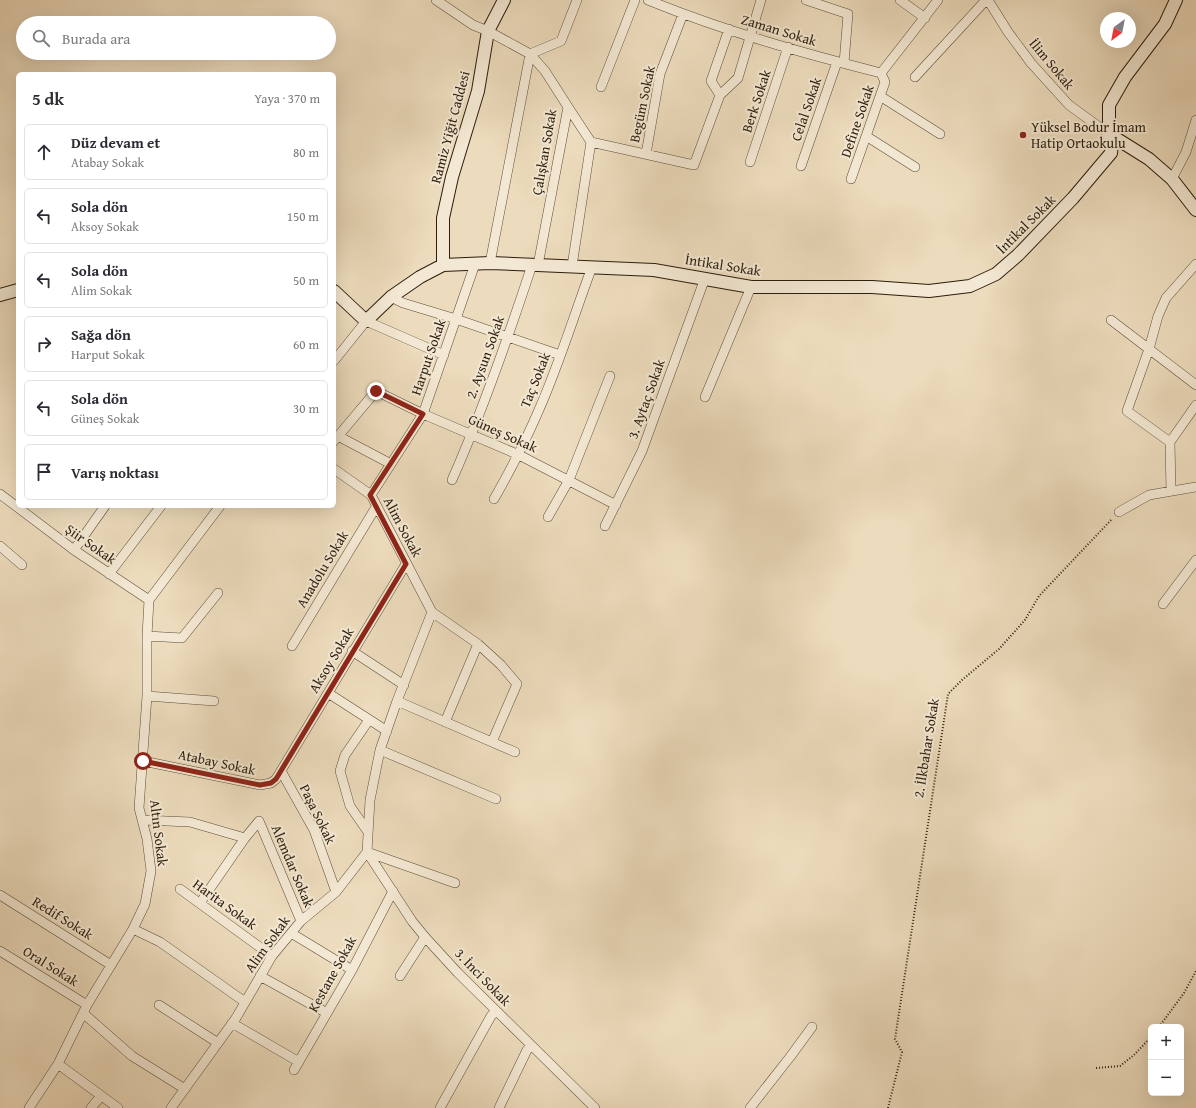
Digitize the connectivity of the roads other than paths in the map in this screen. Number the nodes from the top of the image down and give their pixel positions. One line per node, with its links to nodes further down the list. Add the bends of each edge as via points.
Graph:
1 (436, 0): 15 (street, Çalışkan Sokak, via 473,25)
2 (504, 0): 15 (street, Ramiz Yiğit Caddesi)
3 (577, 0): 18 (street, via 561,40)
4 (635, 0): 22 (street)
5 (648, 0): 12 (street, Zaman Sokak)
6 (761, 0): 16 (street)
7 (806, 0): 19 (street, Celal Sokak, via 848,14)
8 (900, 0): 13 (street)
9 (938, 0): 13 (street)
10 (987, 0): 21 (street); 28 (street, İlim Sokak, via 1031,63 1069,105)
11 (1176, 0): 28 (street, İntikal Sokak, via 1165,24 1125,77 1109,105)
12 (683, 14): 14 (street, Zaman Sokak); 31 (street, Begüm Sokak, via 660,74)
13 (925, 18): 20 (street)
14 (729, 29): 16 (street, Zaman Sokak); 23 (street, via 711,81)
15 (488, 31): 18 (street, Çalışkan Sokak); 41 (street, Ramiz Yiğit Caddesi, via 478,91 452,177 443,218)
16 (750, 36): 17 (street, Zaman Sokak); 23 (street, via 738,78)
17 (788, 47): 19 (street, Zaman Sokak); 32 (street, Berk Sokak)
18 (530, 54): 25 (street, Çalışkan Sokak, via 545,71); 38 (street)
19 (840, 63): 20 (street, Zaman Sokak); 33 (street, Celal Sokak)
20 (881, 73): 24 (street, Define Sokak, via 886,82)
21 (915, 77)
22 (601, 87)
23 (720, 95): 31 (street, via 694,165)
24 (880, 96): 27 (street); 29 (street, Define Sokak)
25 (568, 107): 30 (street); 42 (street, Çalışkan Sokak)
26 (1196, 120): 36 (street, via 1186,152)
27 (940, 134)
28 (1109, 134): 36 (street, via 1149,159); 46 (street, İntikal Sokak, via 1111,153 1074,198 996,274 970,286 929,291 872,287)
29 (866, 136): 34 (street); 35 (street, Define Sokak)
30 (591, 142): 31 (street); 43 (street)
31 (646, 154)
32 (750, 162)
33 (801, 166)
34 (915, 167)
35 (851, 179)
36 (1172, 179): 37 (street)
37 (1196, 210)
38 (490, 263): 39 (street, İntikal Sokak); 42 (street, İntikal Sokak)
39 (475, 264): 41 (street, İntikal Sokak); 51 (street, Harput Sokak)
40 (1196, 264): 55 (street, via 1166,298)
41 (443, 265): 50 (street, İntikal Sokak)
42 (535, 265): 43 (street, İntikal Sokak); 54 (street, 2. Aysun Sokak)
43 (572, 266): 44 (street, İntikal Sokak)
44 (592, 267): 45 (street, İntikal Sokak, via 654,270); 57 (street, Taç Sokak)
45 (705, 278): 46 (street, İntikal Sokak); 78 (street, 3. Aytaç Sokak, via 642,451)
46 (751, 287): 61 (street)
47 (16, 291): 49 (street)
48 (336, 293): 53 (street)
49 (0, 295)
50 (391, 297): 51 (street); 53 (street, İntikal Sokak)
51 (456, 319): 54 (street); 56 (street, Harput Sokak)
52 (1110, 320): 55 (street)
53 (366, 321): 56 (street); 58 (street)
54 (508, 337): 57 (street); 64 (street, 2. Aysun Sokak)
55 (1149, 349): 60 (street); 66 (street, via 1127,411)
56 (444, 355): 63 (street, Harput Sokak)
57 (560, 355): 67 (street, Taç Sokak)
58 (336, 359)
59 (610, 376): 71 (street)
60 (1196, 385)
61 (705, 397)
62 (1196, 406): 66 (street)
63 (423, 414): 64 (street, Güneş Sokak); 65 (street, Güneş Sokak, via 376,391); 68 (street, Harput Sokak)
64 (472, 435): 67 (street, Güneş Sokak); 70 (street, 2. Aysun Sokak)
65 (336, 438): 68 (street)
66 (1170, 442): 73 (street)
67 (519, 455): 71 (street, Güneş Sokak); 77 (street, Taç Sokak)
68 (391, 464): 75 (street, Harput Sokak)
69 (336, 470): 75 (street, Alim Sokak)
70 (452, 480)
71 (569, 480): 78 (street, Güneş Sokak); 86 (street)
72 (1192, 488): 73 (street); 76 (street)
73 (1171, 491): 85 (street, via 1149,495)
74 (0, 494): 79 (street, Şiir Sokak)
75 (370, 495): 80 (street, Alim Sokak)
76 (1196, 496)
77 (494, 499)
78 (616, 505): 87 (street, 3. Aytaç Sokak)
79 (16, 506)
80 (376, 507): 91 (street, Alim Sokak); 100 (street, Anadolu Sokak)
81 (18, 508): 89 (street, Şiir Sokak)
82 (104, 508): 89 (street)
83 (159, 508): 93 (street)
84 (218, 508): 95 (street)
85 (1118, 512)
86 (548, 517)
87 (605, 526)
88 (0, 546): 92 (street)
89 (74, 550): 93 (street, Şiir Sokak)
90 (1196, 560): 96 (street)
91 (406, 564): 97 (street, Alim Sokak); 101 (street, Aksoy Sokak)
92 (22, 565)
93 (109, 574): 95 (street, Şiir Sokak)
94 (218, 593): 98 (street, via 182,638)
95 (149, 600): 98 (street, Altın Sokak)
96 (1163, 604)
97 (432, 612): 99 (street, Alim Sokak); 102 (street)
98 (147, 636): 104 (street, Altın Sokak)
99 (478, 644): 108 (street); 110 (street, Alim Sokak, via 517,684)
100 (292, 646)
101 (352, 651): 102 (street); 103 (street, Aksoy Sokak)
102 (404, 685): 106 (street)
103 (328, 693): 107 (street); 114 (street, Aksoy Sokak)
104 (147, 696): 105 (street); 113 (street, Altın Sokak)
105 (214, 701)
106 (397, 701): 108 (street); 109 (street)
107 (369, 720): 109 (street); 117 (street, via 345,755 340,771 350,806)
108 (445, 722): 110 (street)
109 (387, 731): 111 (street)
110 (492, 742): 112 (street)
111 (380, 750): 115 (street); 117 (street, via 370,800)
112 (516, 752)
113 (143, 761): 114 (street, Atabay Sokak, via 260,785 271,783); 116 (street, Altın Sokak, via 139,808)
114 (281, 771): 123 (street, Paşa Sokak, via 314,830)
115 (496, 799)
116 (143, 820): 118 (street, via 190,822); 127 (street, Altın Sokak, via 151,871 145,904)
117 (368, 832): 119 (street)
118 (245, 838): 125 (street); 126 (street, Alemdar Sokak, via 259,821)
119 (367, 852): 120 (street); 122 (street, 3. İnci Sokak); 123 (street, Alim Sokak)
120 (455, 883)
121 (180, 889): 125 (street, Harita Sokak)
122 (393, 891): 129 (street, 3. İnci Sokak); 133 (street, Kestane Sokak)
123 (336, 892): 126 (street, Alim Sokak)
124 (0, 895): 132 (street, Redif Sokak)
125 (200, 903): 131 (street, Harita Sokak)
126 (301, 921): 128 (street, Alim Sokak)
127 (133, 929): 132 (street, Altın Sokak); 136 (street, via 160,942)
128 (291, 933): 131 (street, Alim Sokak); 133 (street)
129 (425, 936): 135 (street); 139 (street, 3. İnci Sokak)
130 (0, 951): 138 (street, Oral Sokak)
131 (272, 956): 134 (street, Alim Sokak)
132 (111, 965): 138 (street, Altın Sokak)
133 (352, 970): 140 (street, Kestane Sokak)
134 (260, 976): 136 (street, Alim Sokak); 140 (street)
135 (400, 976)
136 (245, 1002): 141 (street, Alim Sokak)
137 (159, 1005): 143 (street)
138 (85, 1009): 145 (street, Altın Sokak); 146 (street, Oral Sokak, via 132,1056)
139 (496, 1010): 144 (street, 3. İnci Sokak); 152 (street)
140 (327, 1013): 141 (street, Kestane Sokak, via 296,1066)
141 (232, 1023): 143 (street, Alim Sokak)
142 (812, 1027): 155 (street)
143 (218, 1043): 146 (street, Alim Sokak)
144 (531, 1045): 153 (street); 154 (street, 3. İnci Sokak)
145 (58, 1064): 147 (street); 148 (street, Altın Sokak)
146 (185, 1089): 151 (street, Alim Sokak)
147 (101, 1096): 149 (street); 150 (street)
148 (29, 1108)
149 (92, 1108)
150 (118, 1108)
151 (172, 1108)
152 (440, 1108)
153 (499, 1108)
154 (595, 1108)
155 (750, 1108)

